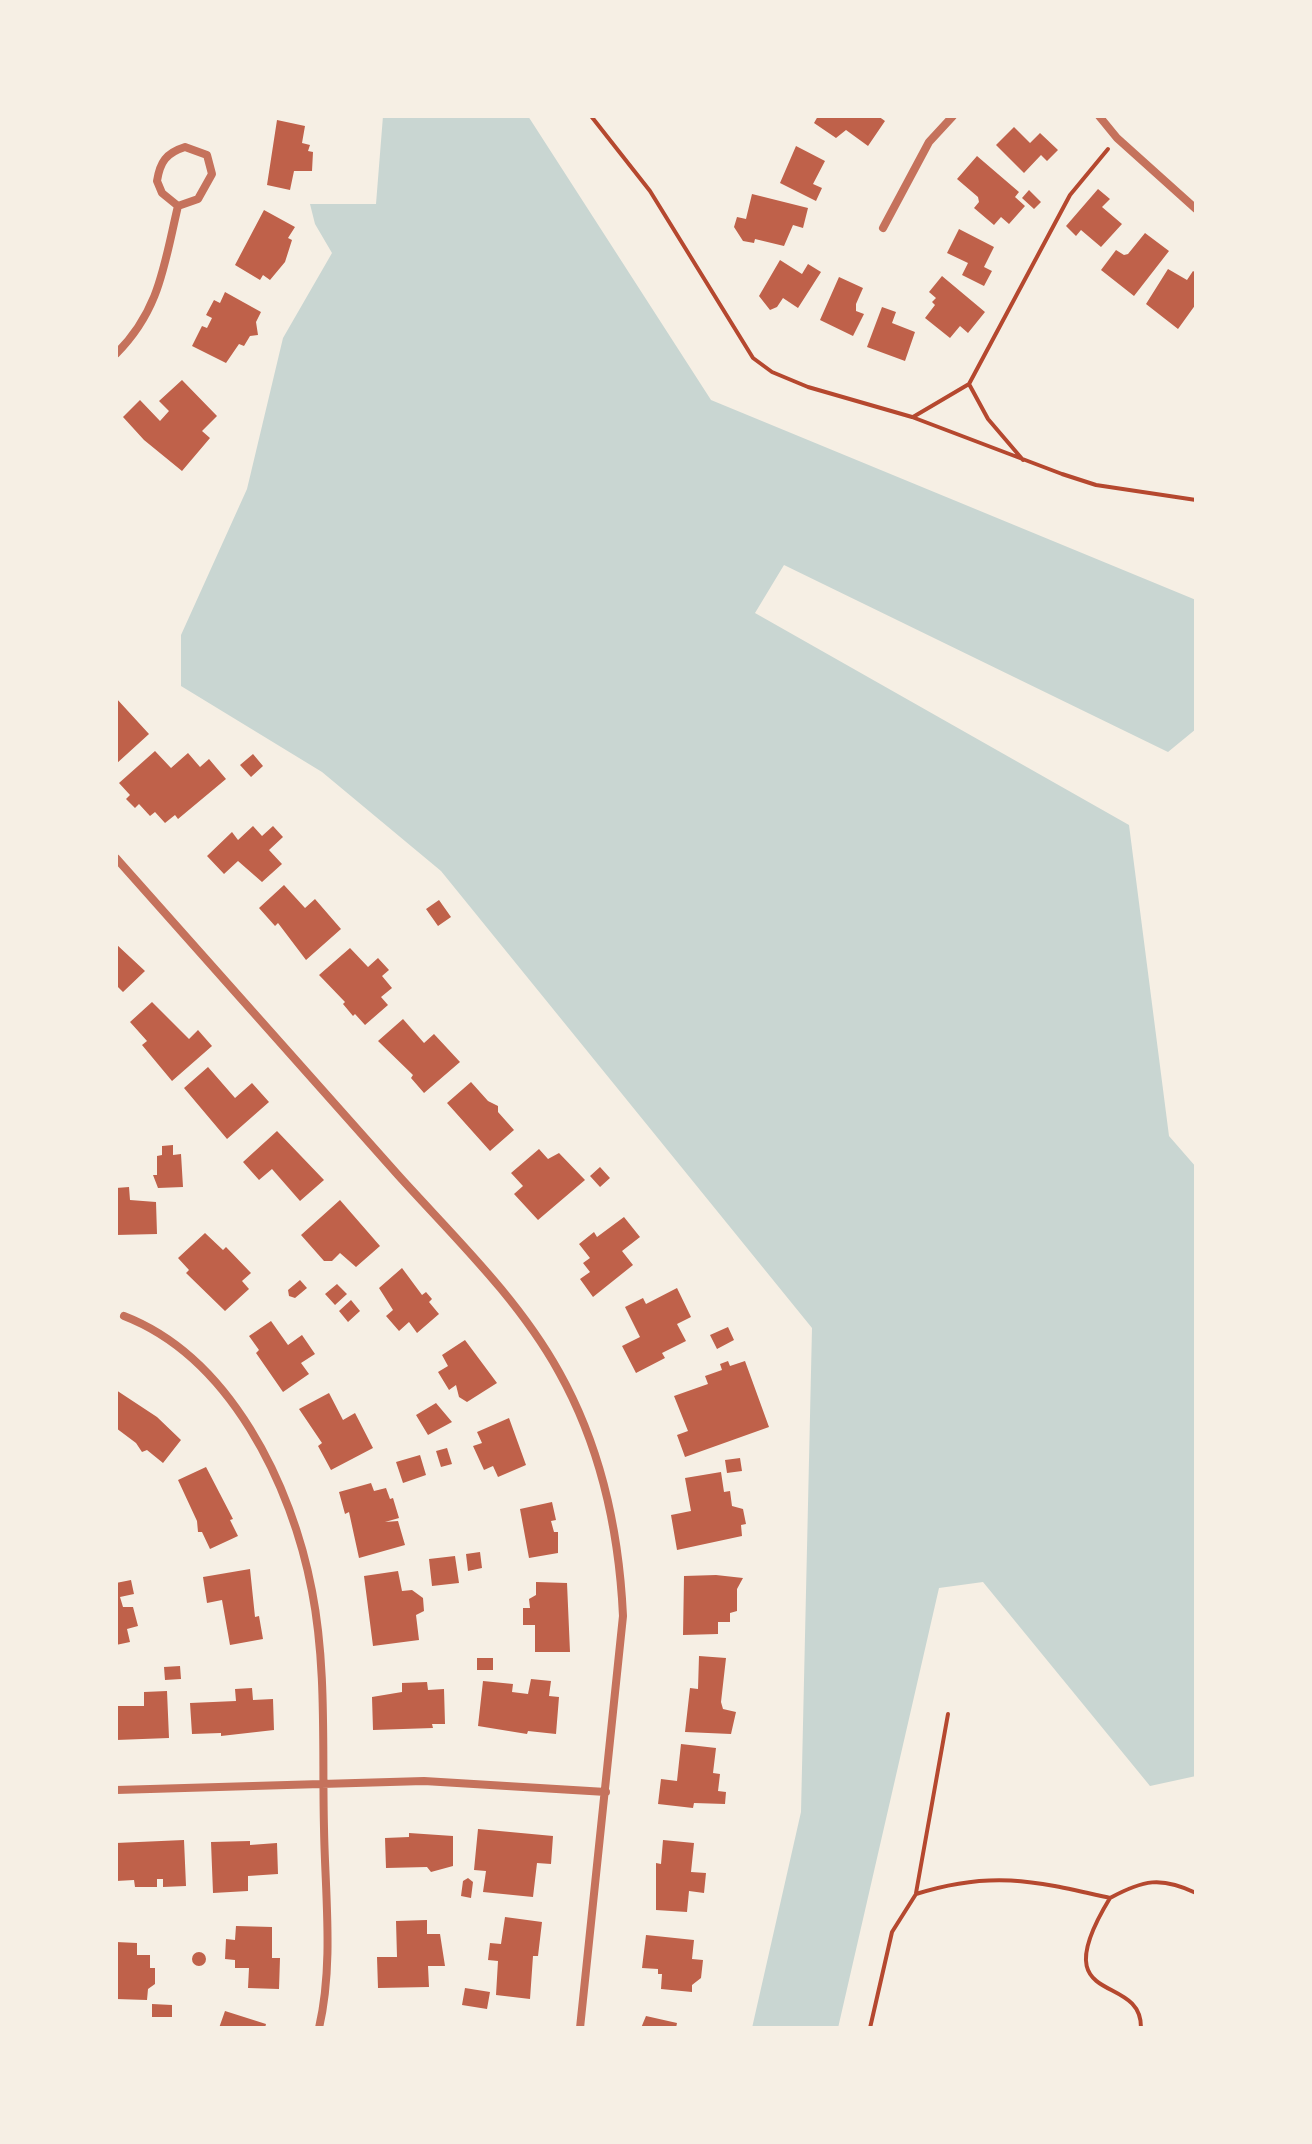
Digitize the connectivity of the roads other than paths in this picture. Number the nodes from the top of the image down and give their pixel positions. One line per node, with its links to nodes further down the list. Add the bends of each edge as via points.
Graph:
1 (953, 116): 5 (street, via 929,142)
2 (1099, 116): 4 (street)
3 (178, 206): 3 (street, via 198,199 212,174 212,163 198,149 171,151 159,168 162,193); 6 (street, via 153,308)
4 (1196, 209)
5 (883, 228)
6 (116, 354)
7 (116, 858): 11 (street, via 496,1285 559,1372 608,1496 621,1575 620,1664)
8 (124, 1316): 9 (street, via 169,1339 215,1380 286,1503 312,1590 319,1638)
9 (323, 1784): 10 (street); 11 (street, via 424,1781); 12 (street, via 327,1971)
10 (116, 1790)
11 (606, 1792): 13 (street)
12 (319, 2028)
13 (580, 2028)

